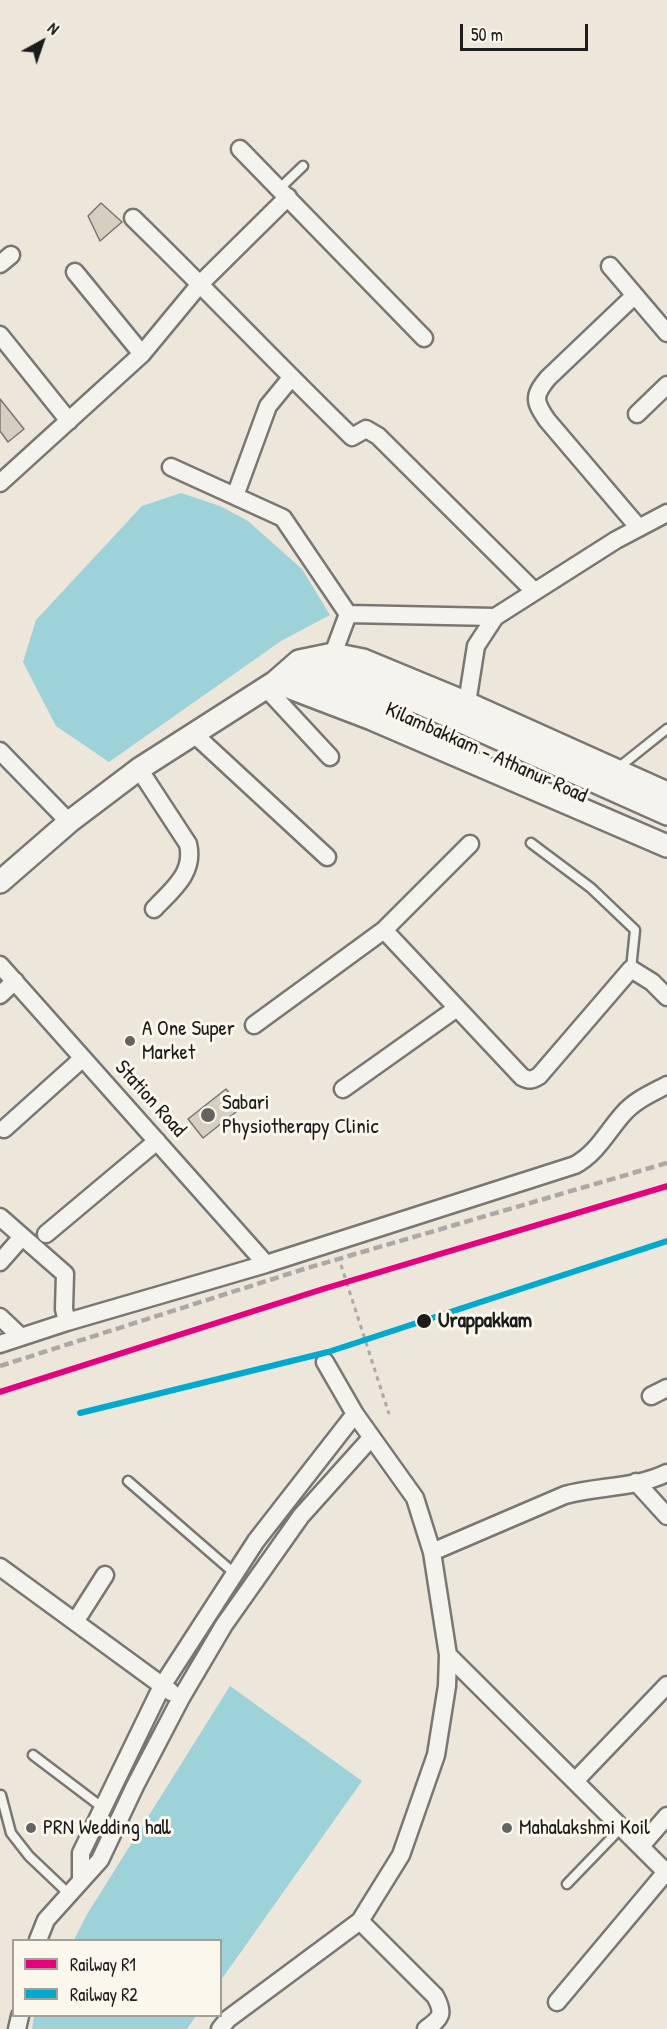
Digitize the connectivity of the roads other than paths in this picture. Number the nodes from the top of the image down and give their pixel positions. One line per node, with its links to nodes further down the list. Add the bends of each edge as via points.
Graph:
1 (240, 149): 3 (street)
2 (303, 166): 3 (lane)
3 (283, 193): 7 (street); 11 (street)
4 (134, 218): 7 (street)
5 (610, 267): 8 (street)
6 (75, 272): 12 (street)
7 (200, 284): 12 (street); 13 (street)
8 (634, 296): 9 (street); 21 (street, via 548,378 536,397 547,420)
9 (667, 333)
10 (0, 335): 16 (street)
11 (423, 338)
12 (142, 354): 16 (street)
13 (291, 378): 19 (street, via 268,406); 22 (street, via 352,436 366,429 378,436)
14 (667, 385): 15 (street)
15 (637, 414)
16 (69, 421): 18 (street)
17 (171, 467): 19 (street)
18 (0, 483)
19 (235, 496): 23 (street, via 283,518)
20 (667, 513): 21 (street)
21 (639, 528): 22 (street)
22 (534, 591): 24 (street)
23 (348, 614): 24 (street); 25 (street)
24 (495, 617): 28 (street, via 476,646)
25 (333, 654): 27 (street, via 298,661); 28 (street, via 363,660)
26 (303, 675): 27 (street, Kilambakkam - Athanur Road); 36 (street, Kilambakkam - Athanur Road, via 345,670); 38 (street, Kilambakkam - Athanur Road)
27 (271, 685): 30 (street, Kilambakkam - Athanur Road); 31 (street); 41 (street, via 382,724)
28 (467, 703): 34 (street)
29 (667, 729): 34 (lane)
30 (194, 734): 33 (street, Kilambakkam - Athanur Road); 42 (street)
31 (330, 757)
32 (3, 760): 37 (street)
33 (139, 769): 37 (street, Kilambakkam - Athanur Road); 44 (street, via 188,844 191,856 188,868)
34 (616, 769): 35 (street)
35 (667, 793)
36 (667, 813)
37 (69, 822): 43 (street, Kilambakkam - Athanur Road)
38 (667, 833)
39 (531, 843): 47 (lane, via 591,888 635,930)
40 (470, 844): 45 (street)
41 (667, 846)
42 (327, 857)
43 (0, 882)
44 (154, 909)
45 (384, 930): 51 (street); 52 (street)
46 (0, 965): 48 (street, Station Road)
47 (631, 969): 50 (street); 51 (street, via 532,1080 522,1077)
48 (15, 981): 49 (street); 53 (street, Station Road)
49 (0, 995)
50 (667, 997)
51 (457, 1008): 55 (street)
52 (254, 1026)
53 (83, 1058): 56 (street); 57 (street, Station Road)
54 (667, 1085): 62 (street, via 633,1104 596,1150 575,1165)
55 (344, 1089)
56 (4, 1130)
57 (157, 1141): 59 (street); 62 (street, Station Road)
58 (0, 1217): 60 (street)
59 (45, 1234)
60 (22, 1237): 61 (street); 64 (street, via 65,1274 64,1309)
61 (0, 1262)
62 (266, 1264): 64 (street)
63 (0, 1317): 65 (street)
64 (68, 1322): 65 (street)
65 (21, 1337): 66 (street)
66 (0, 1344)
67 (325, 1362): 70 (street)
68 (667, 1388): 69 (street)
69 (651, 1396)
70 (355, 1414): 71 (street); 78 (street)
71 (371, 1437): 76 (street, via 414,1498); 84 (street, via 301,1516 224,1625)
72 (667, 1473): 74 (street)
73 (128, 1481): 78 (lane)
74 (636, 1482): 75 (street); 76 (street, via 565,1496)
75 (667, 1516)
76 (432, 1552): 81 (street)
77 (0, 1567): 80 (street)
78 (234, 1573): 83 (street)
79 (105, 1575): 80 (street)
80 (75, 1622): 83 (street)
81 (448, 1655): 86 (street); 96 (street, via 436,1755 401,1855)
82 (667, 1685): 86 (street)
83 (162, 1686): 84 (street); 88 (street)
84 (181, 1698): 93 (street, via 100,1860)
85 (33, 1755): 88 (lane)
86 (576, 1780): 90 (street)
87 (1, 1795): 95 (lane, via 11,1833)
88 (103, 1808): 93 (street, via 81,1853)
89 (667, 1816): 91 (street)
90 (622, 1827): 91 (street); 94 (lane)
91 (641, 1846): 92 (street)
92 (667, 1872): 98 (street)
93 (81, 1881): 95 (street)
94 (567, 1884)
95 (69, 1894): 97 (street, via 46,1920)
96 (360, 1921): 99 (street, via 228,2019); 100 (street, via 435,1996 441,2014)
97 (39, 1939)
98 (557, 2002)
99 (220, 2029)
100 (426, 2029)

